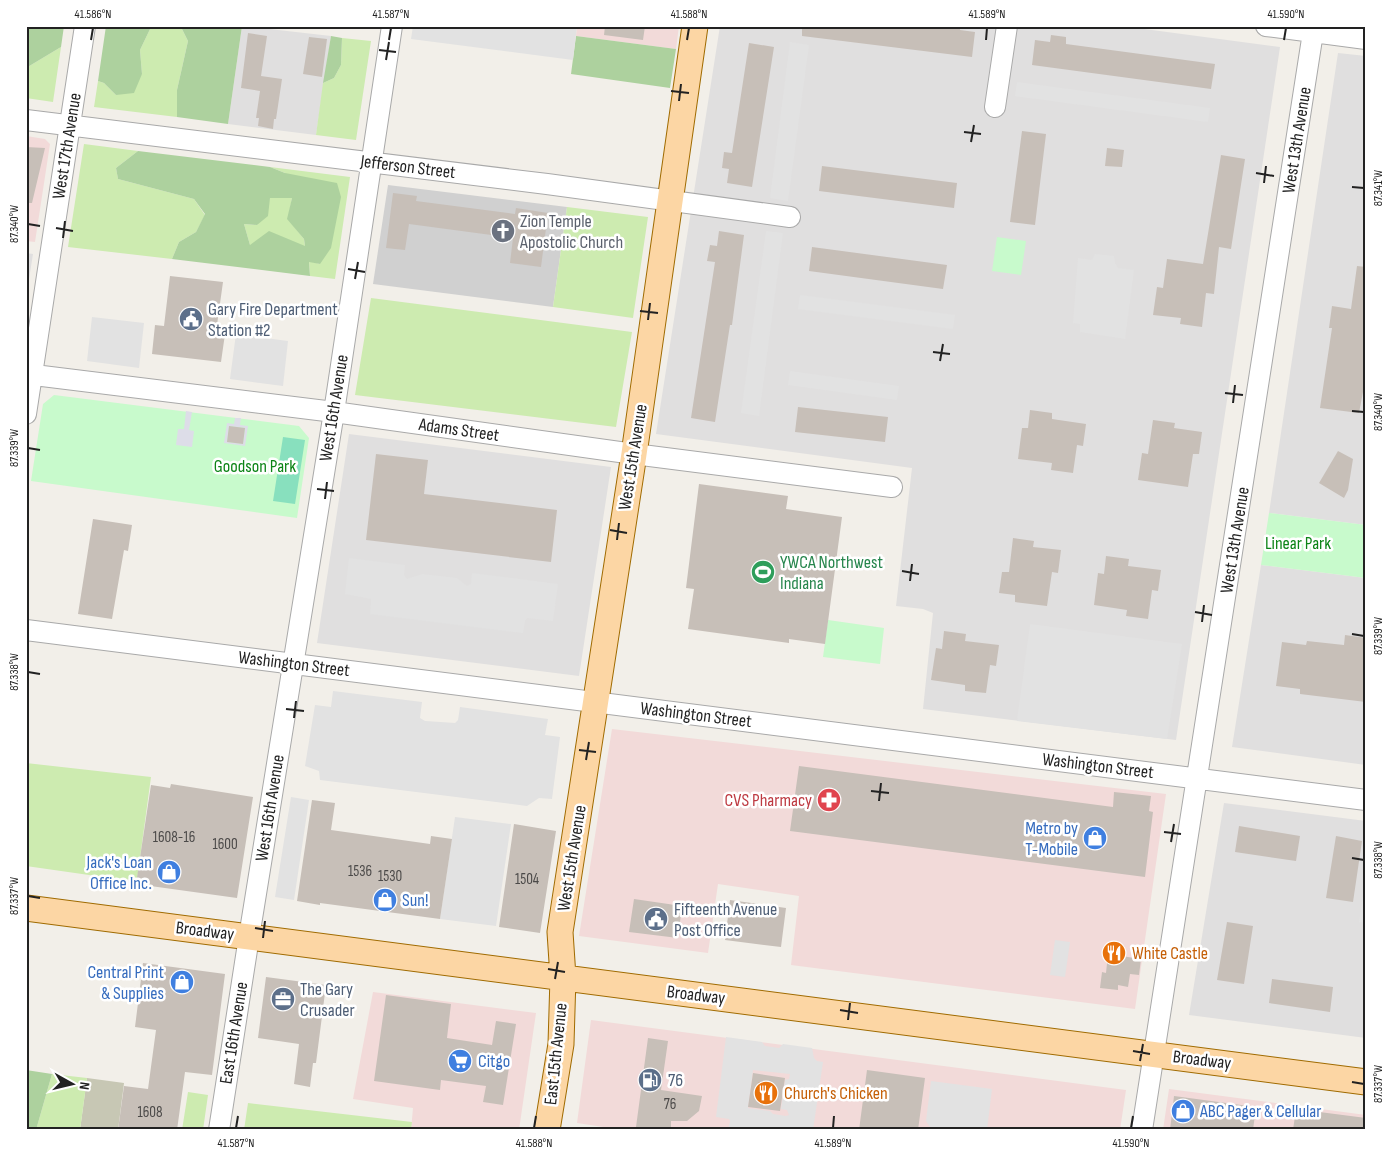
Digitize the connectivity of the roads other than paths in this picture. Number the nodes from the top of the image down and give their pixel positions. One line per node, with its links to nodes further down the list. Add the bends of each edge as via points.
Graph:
1 (85, 26): 10 (street, West 17th Avenue)
2 (392, 26): 11 (street, West 16th Avenue)
3 (695, 26): 12 (main road, West 15th Avenue)
4 (1007, 26): 8 (street)
5 (1266, 26): 6 (street)
6 (1314, 29): 7 (street); 22 (street, West 13th Avenue)
7 (1366, 39)
8 (995, 108)
9 (26, 120): 10 (street, Jefferson Street)
10 (70, 125): 11 (street, Jefferson Street); 14 (street, West 17th Avenue)
11 (372, 162): 12 (street, Jefferson Street); 15 (street, West 16th Avenue)
12 (670, 200): 13 (street, Jefferson Street); 17 (main road, West 15th Avenue)
13 (790, 217)
14 (29, 374): 15 (street, Adams Street); 16 (street, West 17th Avenue)
15 (334, 412): 17 (street, Adams Street); 20 (street, West 16th Avenue)
16 (26, 414)
17 (634, 454): 18 (street, Adams Street); 21 (main road, West 15th Avenue)
18 (892, 487)
19 (26, 630): 20 (street, Washington Street)
20 (293, 663): 21 (street, Washington Street); 25 (street, West 16th Avenue)
21 (595, 702): 22 (street, Washington Street); 26 (main road, West 15th Avenue, via 560,932)
22 (1197, 778): 23 (street, Washington Street); 27 (street, West 13th Avenue)
23 (1366, 800)
24 (26, 908): 25 (main road, Broadway)
25 (249, 937): 26 (main road, Broadway); 29 (street, East 16th Avenue)
26 (563, 977): 27 (main road, Broadway); 30 (main road, East 15th Avenue, via 560,1044)
27 (1154, 1054): 28 (main road, Broadway); 31 (street, West 13th Avenue)
28 (1366, 1082)
29 (219, 1130)
30 (547, 1130)
31 (1142, 1130)

